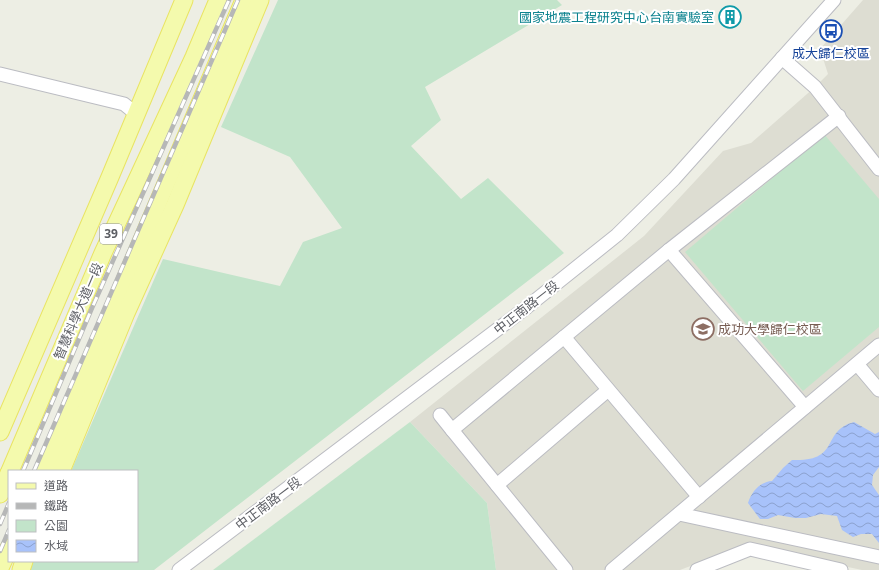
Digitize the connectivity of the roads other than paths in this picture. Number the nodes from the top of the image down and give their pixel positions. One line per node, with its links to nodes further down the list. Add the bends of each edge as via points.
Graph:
1 (184, 0): 8 (main road, 智慧科學大道一段 / 39)
2 (218, 0): 23 (main road, 智慧科學大道一段 / 39, via 103,253)
3 (244, 0): 18 (main road, 39)
4 (260, 0): 13 (main road)
5 (834, 0): 6 (street, 中正南路一段)
6 (782, 58): 9 (street, via 815,87); 34 (street, 中正南路一段, via 674,179 617,235 527,307)
7 (0, 74): 8 (street, via 124,104)
8 (135, 113): 22 (main road, 智慧科學大道一段 / 39)
9 (839, 116): 10 (street); 11 (street)
10 (879, 169)
11 (669, 250): 12 (street); 19 (street)
12 (564, 337): 16 (street); 21 (street)
13 (116, 339): 18 (main road); 25 (main road)
14 (879, 345): 15 (street)
15 (857, 364): 17 (street); 19 (street)
16 (608, 390): 27 (street); 29 (street)
17 (879, 390)
18 (77, 393): 24 (main road, 39)
19 (805, 407): 29 (street)
20 (440, 415): 21 (street)
21 (452, 430): 27 (street)
22 (0, 432)
23 (10, 470)
24 (44, 470)
25 (61, 470)
26 (8, 474): 28 (main road, 智慧科學大道一段 / 39)
27 (497, 485): 35 (street)
28 (0, 494)
29 (699, 497): 30 (street)
30 (679, 514): 32 (street); 36 (street)
31 (8, 550): 33 (main road)
32 (879, 557)
33 (0, 568)
34 (179, 570)
35 (566, 570)
36 (612, 570)
37 (697, 570): 38 (street, via 750,549)
38 (841, 570)

